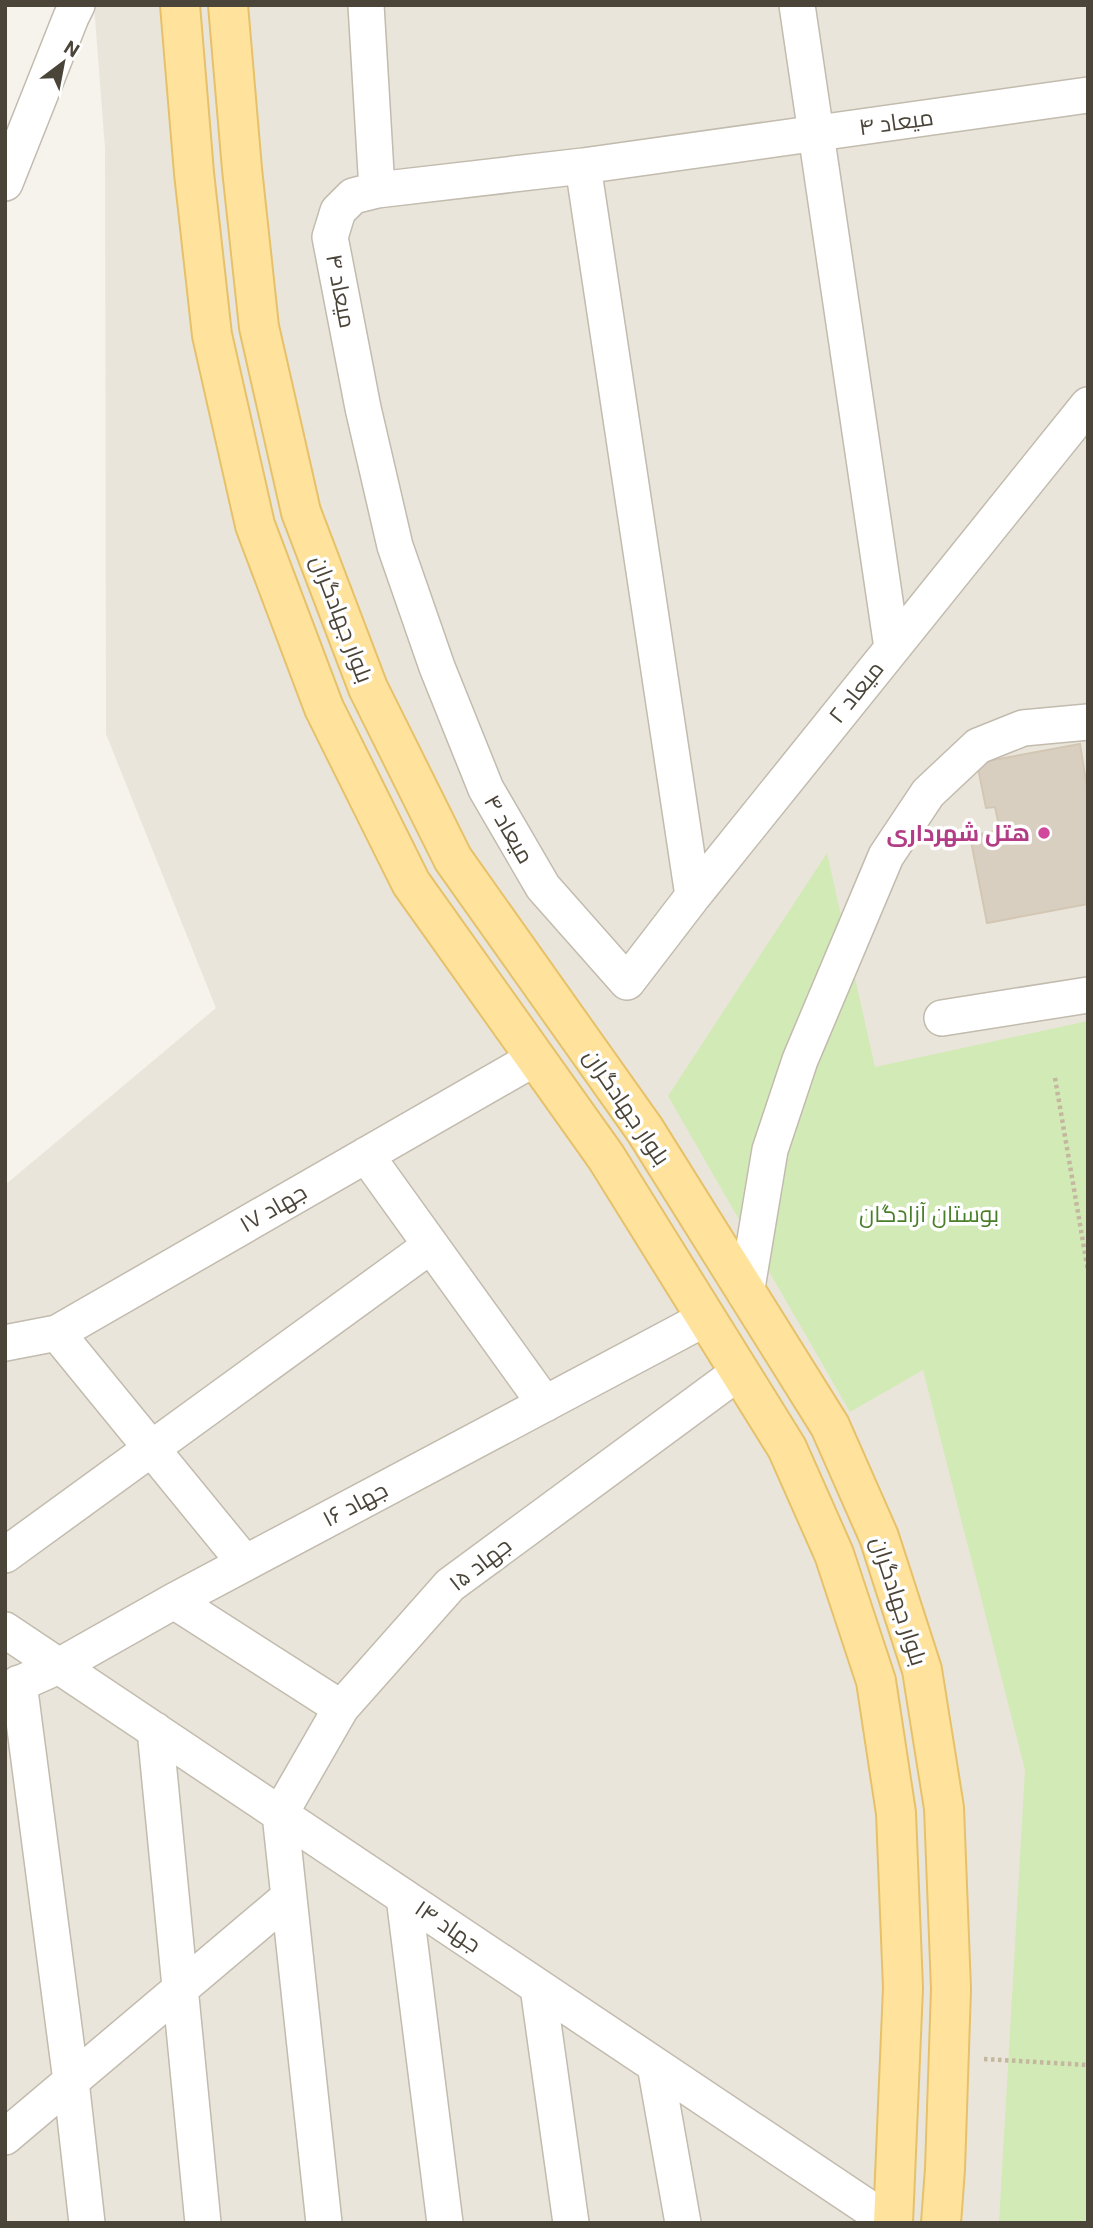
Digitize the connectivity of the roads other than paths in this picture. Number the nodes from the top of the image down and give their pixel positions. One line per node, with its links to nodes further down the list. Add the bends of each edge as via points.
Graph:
1 (77, 5): 9 (street)
2 (180, 5): 18 (main road, بلوار جهادگران, via 212,335 255,526 324,708 411,884)
3 (228, 5): 21 (main road, بلوار جهادگران, via 259,327 301,512 368,688 453,859 645,1130)
4 (366, 5): 10 (street)
5 (797, 5): 7 (street)
6 (1088, 95): 7 (street, میعاد ۴)
7 (816, 133): 8 (street, میعاد ۴); 12 (street)
8 (583, 166): 10 (street, میعاد ۴); 14 (street)
9 (5, 183)
10 (377, 190): 15 (street, میعاد ۴, via 353,196 338,211 330,237 395,546 486,789 542,887)
11 (1088, 405): 12 (street, میعاد ۲)
12 (892, 648): 14 (street, میعاد ۲)
13 (1088, 722): 21 (street, via 1023,728 978,746 928,793 886,856 800,1060 770,1150)
14 (693, 896): 15 (street, میعاد ۲)
15 (627, 982)
16 (1088, 995): 17 (street)
17 (942, 1018)
18 (535, 1058): 19 (street, جهاد ۱۷); 22 (main road, بلوار جهادگران, via 606,1157)
19 (366, 1155): 20 (street); 23 (street, جهاد ۱۷)
20 (430, 1246): 26 (street); 27 (street)
21 (746, 1294): 51 (main road, بلوار جهادگران, via 830,1426 879,1537 922,1670 944,1808 951,1989)
22 (706, 1318): 25 (main road, بلوار جهادگران); 26 (street, جهاد ۱۶)
23 (57, 1333): 24 (street, جهاد ۱۷); 27 (street)
24 (5, 1343)
25 (739, 1372): 34 (street, جهاد ۱۵, via 450,1585); 50 (main road, بلوار جهادگران, via 787,1448 834,1554 876,1681 896,1813 903,1989)
26 (545, 1404): 29 (street, جهاد ۱۶)
27 (151, 1449): 28 (street); 29 (street)
28 (5, 1555)
29 (245, 1563): 30 (street, جهاد ۱۶)
30 (173, 1601): 32 (street, جهاد ۱۶); 34 (street)
31 (5, 1630): 32 (street, جهاد ۱۴)
32 (59, 1666): 33 (street, جهاد ۱۶); 35 (street, جهاد ۱۴)
33 (12, 1687): 42 (street)
34 (341, 1708): 36 (street, جهاد ۱۵)
35 (155, 1730): 36 (street, جهاد ۱۴); 40 (street)
36 (280, 1814): 37 (street); 38 (street, جهاد ۱۴)
37 (289, 1897): 40 (street); 46 (street)
38 (404, 1897): 39 (street, جهاد ۱۴); 47 (street)
39 (538, 1987): 41 (street, جهاد ۱۴); 48 (street)
40 (180, 1989): 42 (street); 45 (street)
41 (655, 2065): 49 (street); 50 (street, جهاد ۱۴)
42 (71, 2081): 43 (street); 44 (street)
43 (5, 2137)
44 (87, 2223)
45 (203, 2223)
46 (324, 2223)
47 (445, 2223)
48 (571, 2223)
49 (683, 2223)
50 (892, 2223)
51 (941, 2223)

